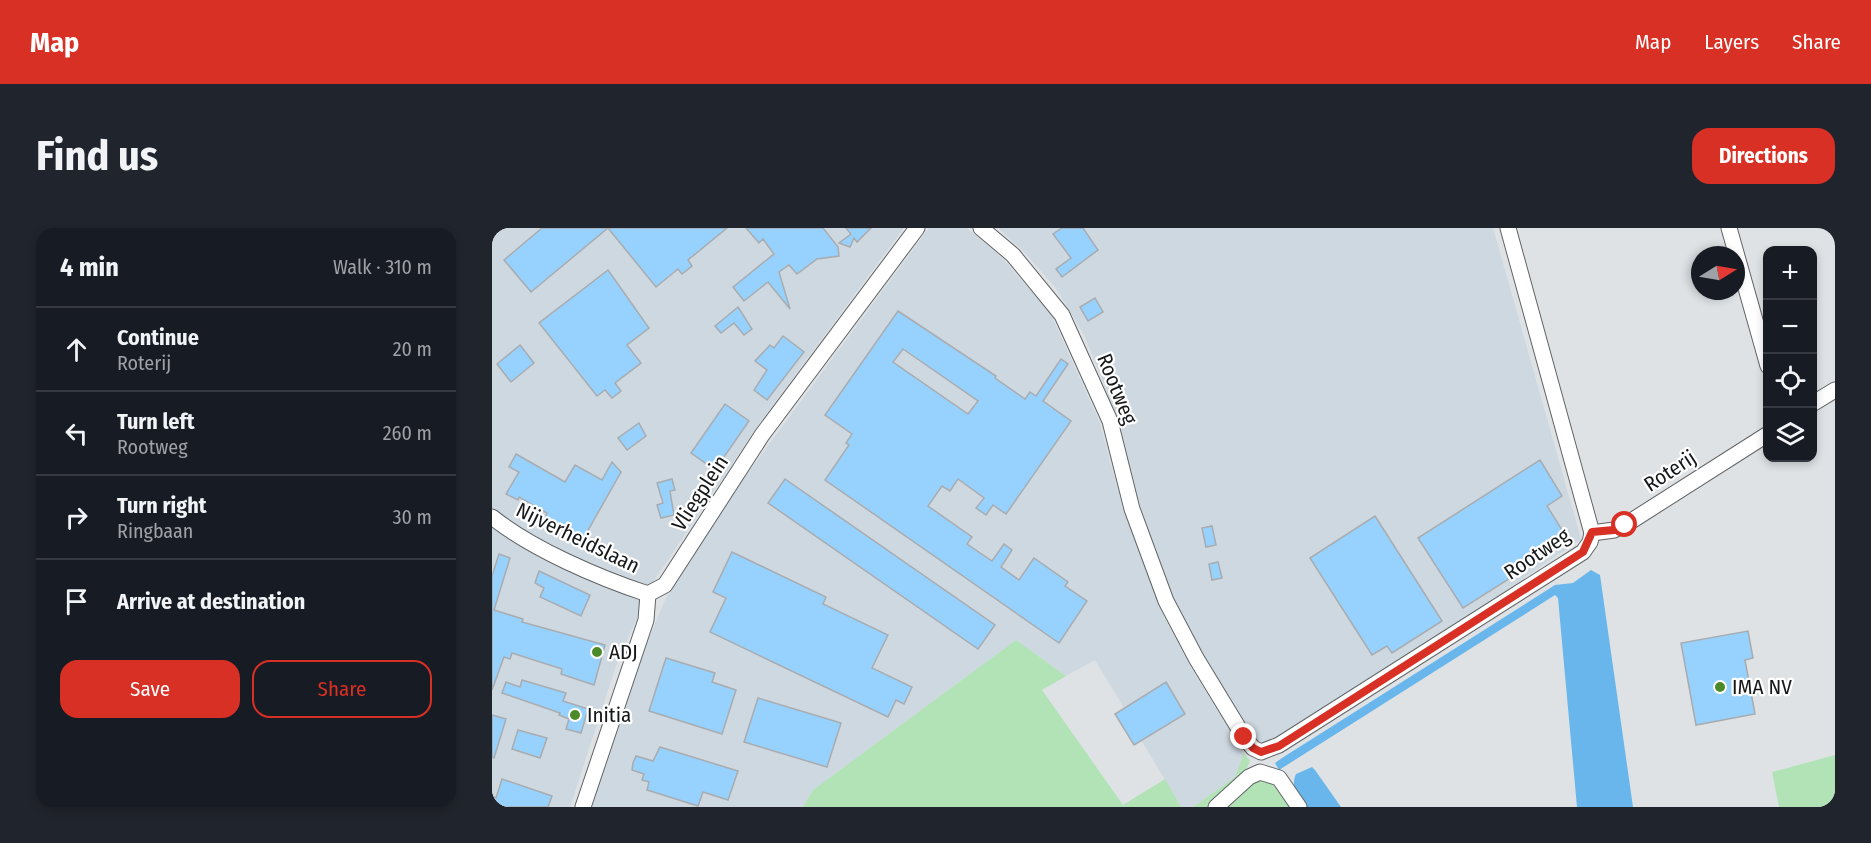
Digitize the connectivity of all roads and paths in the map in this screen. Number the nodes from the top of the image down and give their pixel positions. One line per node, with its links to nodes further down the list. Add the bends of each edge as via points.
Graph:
1 (916, 228): 11 (street, Vliegplein, via 762,435 665,585)
2 (981, 228): 10 (street, Rootweg, via 1013,255 1062,315 1110,421 1132,509 1177,625 1244,737 1261,752 1279,746 1583,552)
3 (1508, 228): 10 (street, Rootweg)
4 (1729, 228): 5 (street)
5 (1764, 354)
6 (1835, 390): 7 (street)
7 (1817, 401)
8 (1763, 437): 10 (street, Roterij, via 1625,525)
9 (492, 517): 11 (street, Nijverheidslaan, via 554,555)
10 (1592, 532)
11 (648, 594): 12 (street, via 646,620)
12 (583, 807)
13 (1216, 807): 14 (street, via 1260,772 1279,778)
14 (1299, 807)

